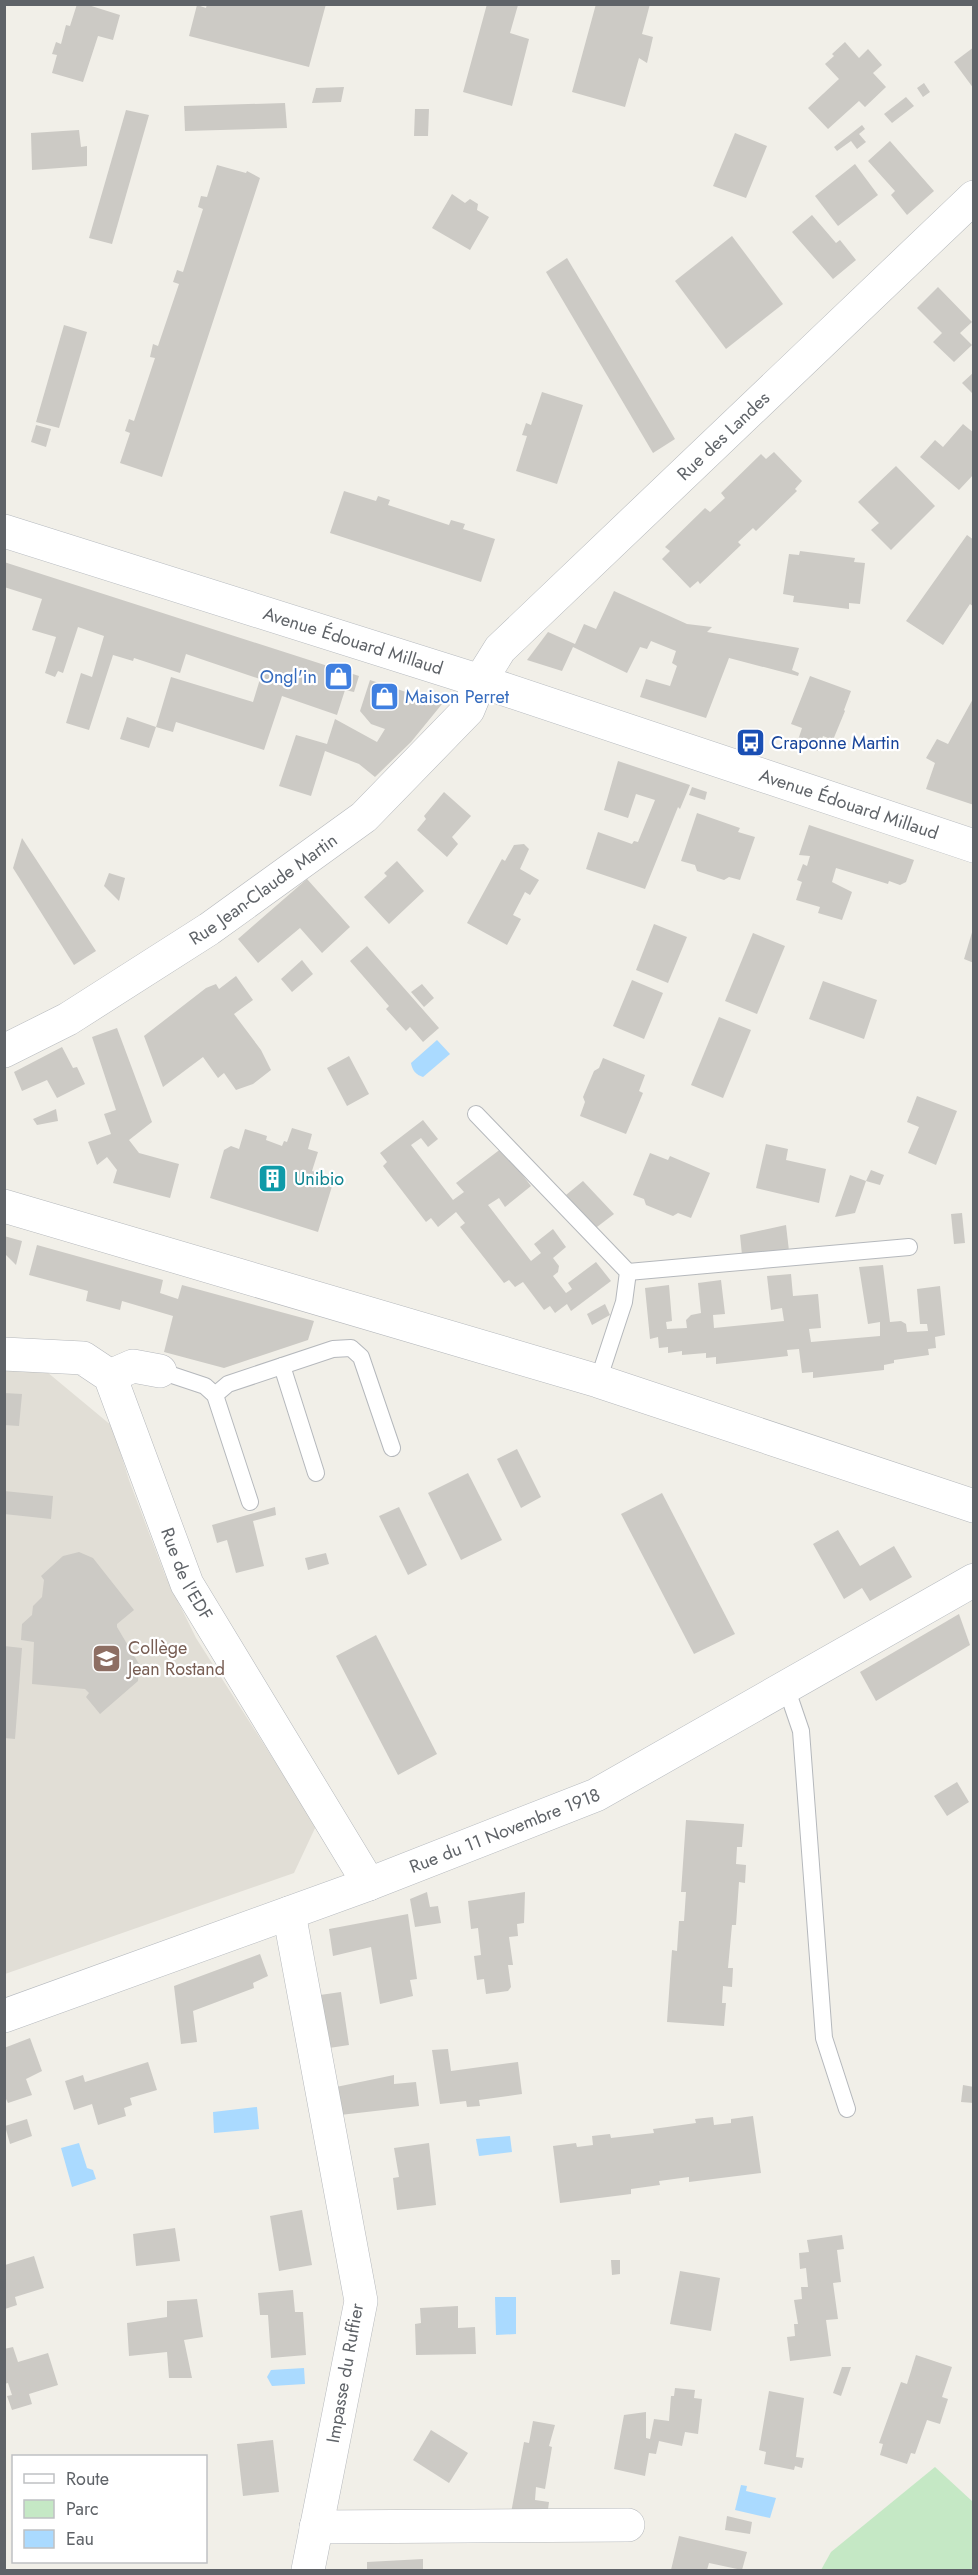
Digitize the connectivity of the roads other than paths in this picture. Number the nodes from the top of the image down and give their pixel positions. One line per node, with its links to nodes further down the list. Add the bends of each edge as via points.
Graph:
1 (974, 197): 3 (street, Rue des Landes, via 500,649)
2 (4, 531): 3 (street, Avenue Édouard Millaud)
3 (480, 681): 4 (street, Avenue Édouard Millaud); 5 (street, Rue Jean-Claude Martin, via 468,710 364,816 209,928 68,1019)
4 (974, 846)
5 (4, 1051)
6 (476, 1114): 9 (lane)
7 (4, 1206): 14 (street)
8 (909, 1247): 9 (lane)
9 (628, 1272): 14 (lane, via 624,1302)
10 (4, 1354): 13 (street, via 83,1358)
11 (282, 1366): 15 (lane, via 228,1384); 16 (lane, via 333,1349 351,1348 361,1357); 17 (lane)
12 (160, 1371): 13 (street, via 133,1366); 15 (lane, via 205,1386)
13 (110, 1376): 22 (street, Rue de l'EDF, via 187,1584)
14 (598, 1381): 19 (street)
15 (214, 1395): 18 (lane)
16 (392, 1448)
17 (316, 1473)
18 (250, 1502)
19 (974, 1506)
20 (974, 1580): 21 (street, Rue du 11 Novembre 1918)
21 (786, 1687): 22 (street, Rue du 11 Novembre 1918, via 596,1795); 25 (lane, via 801,1731 824,2038)
22 (369, 1884): 23 (street, Rue du 11 Novembre 1918)
23 (289, 1913): 24 (street, Rue du 11 Novembre 1918); 27 (street, Impasse du Ruffier, via 361,2301)
24 (4, 2016)
25 (847, 2109)
26 (628, 2525): 27 (street)
27 (316, 2527): 28 (street, Impasse du Ruffier)
28 (308, 2571)

